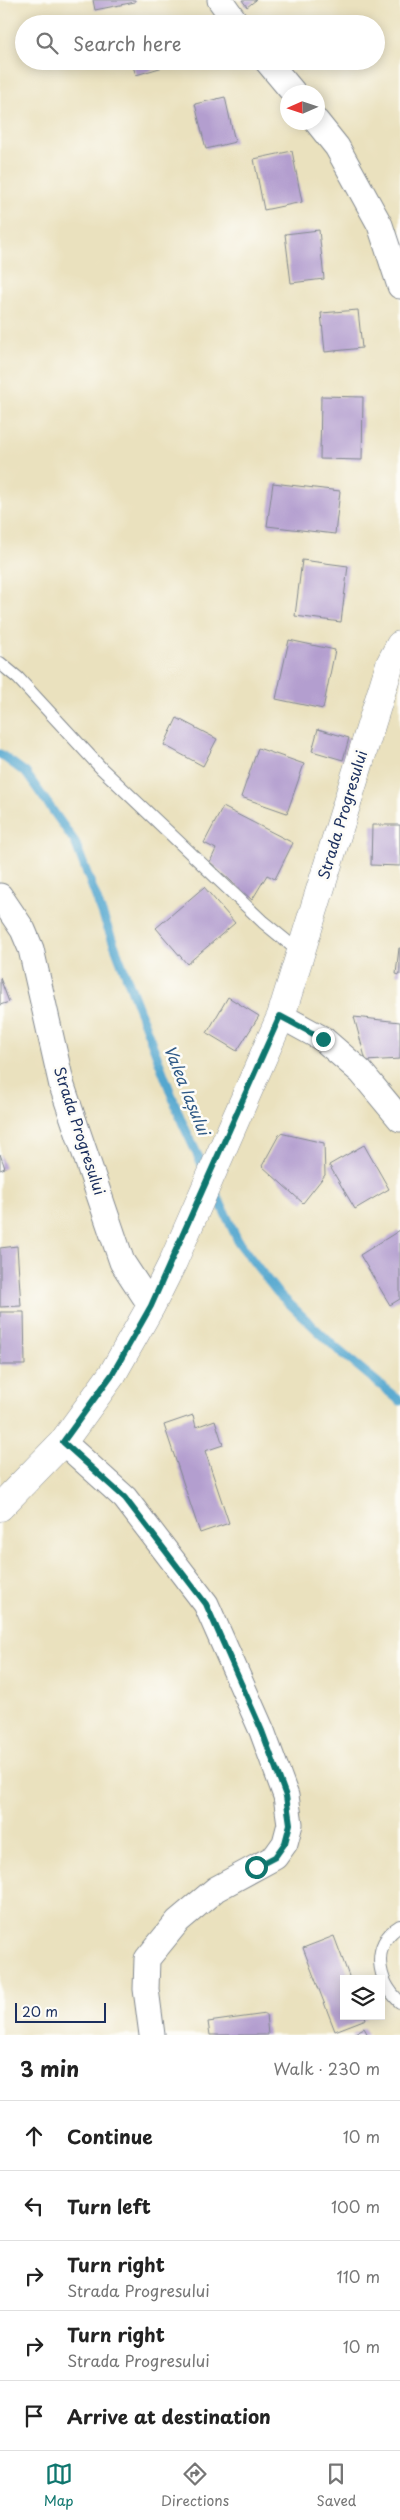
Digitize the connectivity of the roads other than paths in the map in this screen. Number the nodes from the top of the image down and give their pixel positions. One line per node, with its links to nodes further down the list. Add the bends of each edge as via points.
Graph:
1 (220, 0): 2 (street)
2 (231, 15)
3 (275, 70): 4 (street)
4 (287, 85)
5 (323, 130): 6 (street, via 337,147 380,226)
6 (400, 286)
7 (400, 645): 10 (street, Strada Progresului, via 390,664)
8 (0, 663): 10 (lane, via 18,678 102,769)
9 (0, 896): 13 (street, Strada Progresului, via 23,930 31,950 62,1086 122,1262)
10 (301, 953): 11 (street, Strada Progresului)
11 (280, 1016): 12 (street, via 323,1039 361,1072); 13 (street, Strada Progresului)
12 (400, 1119)
13 (151, 1306): 14 (street, Strada Progresului, via 113,1373)
14 (63, 1442): 15 (street, Strada Progresului); 18 (street, via 125,1498 206,1604 262,1731 286,1796 290,1824 285,1843 275,1857 216,1889 178,1921 147,1959 146,1989)
15 (0, 1507)
16 (400, 1926): 17 (lane, via 388,1933 380,1948 380,1962 389,1992)
17 (400, 2002)
18 (152, 2035)

